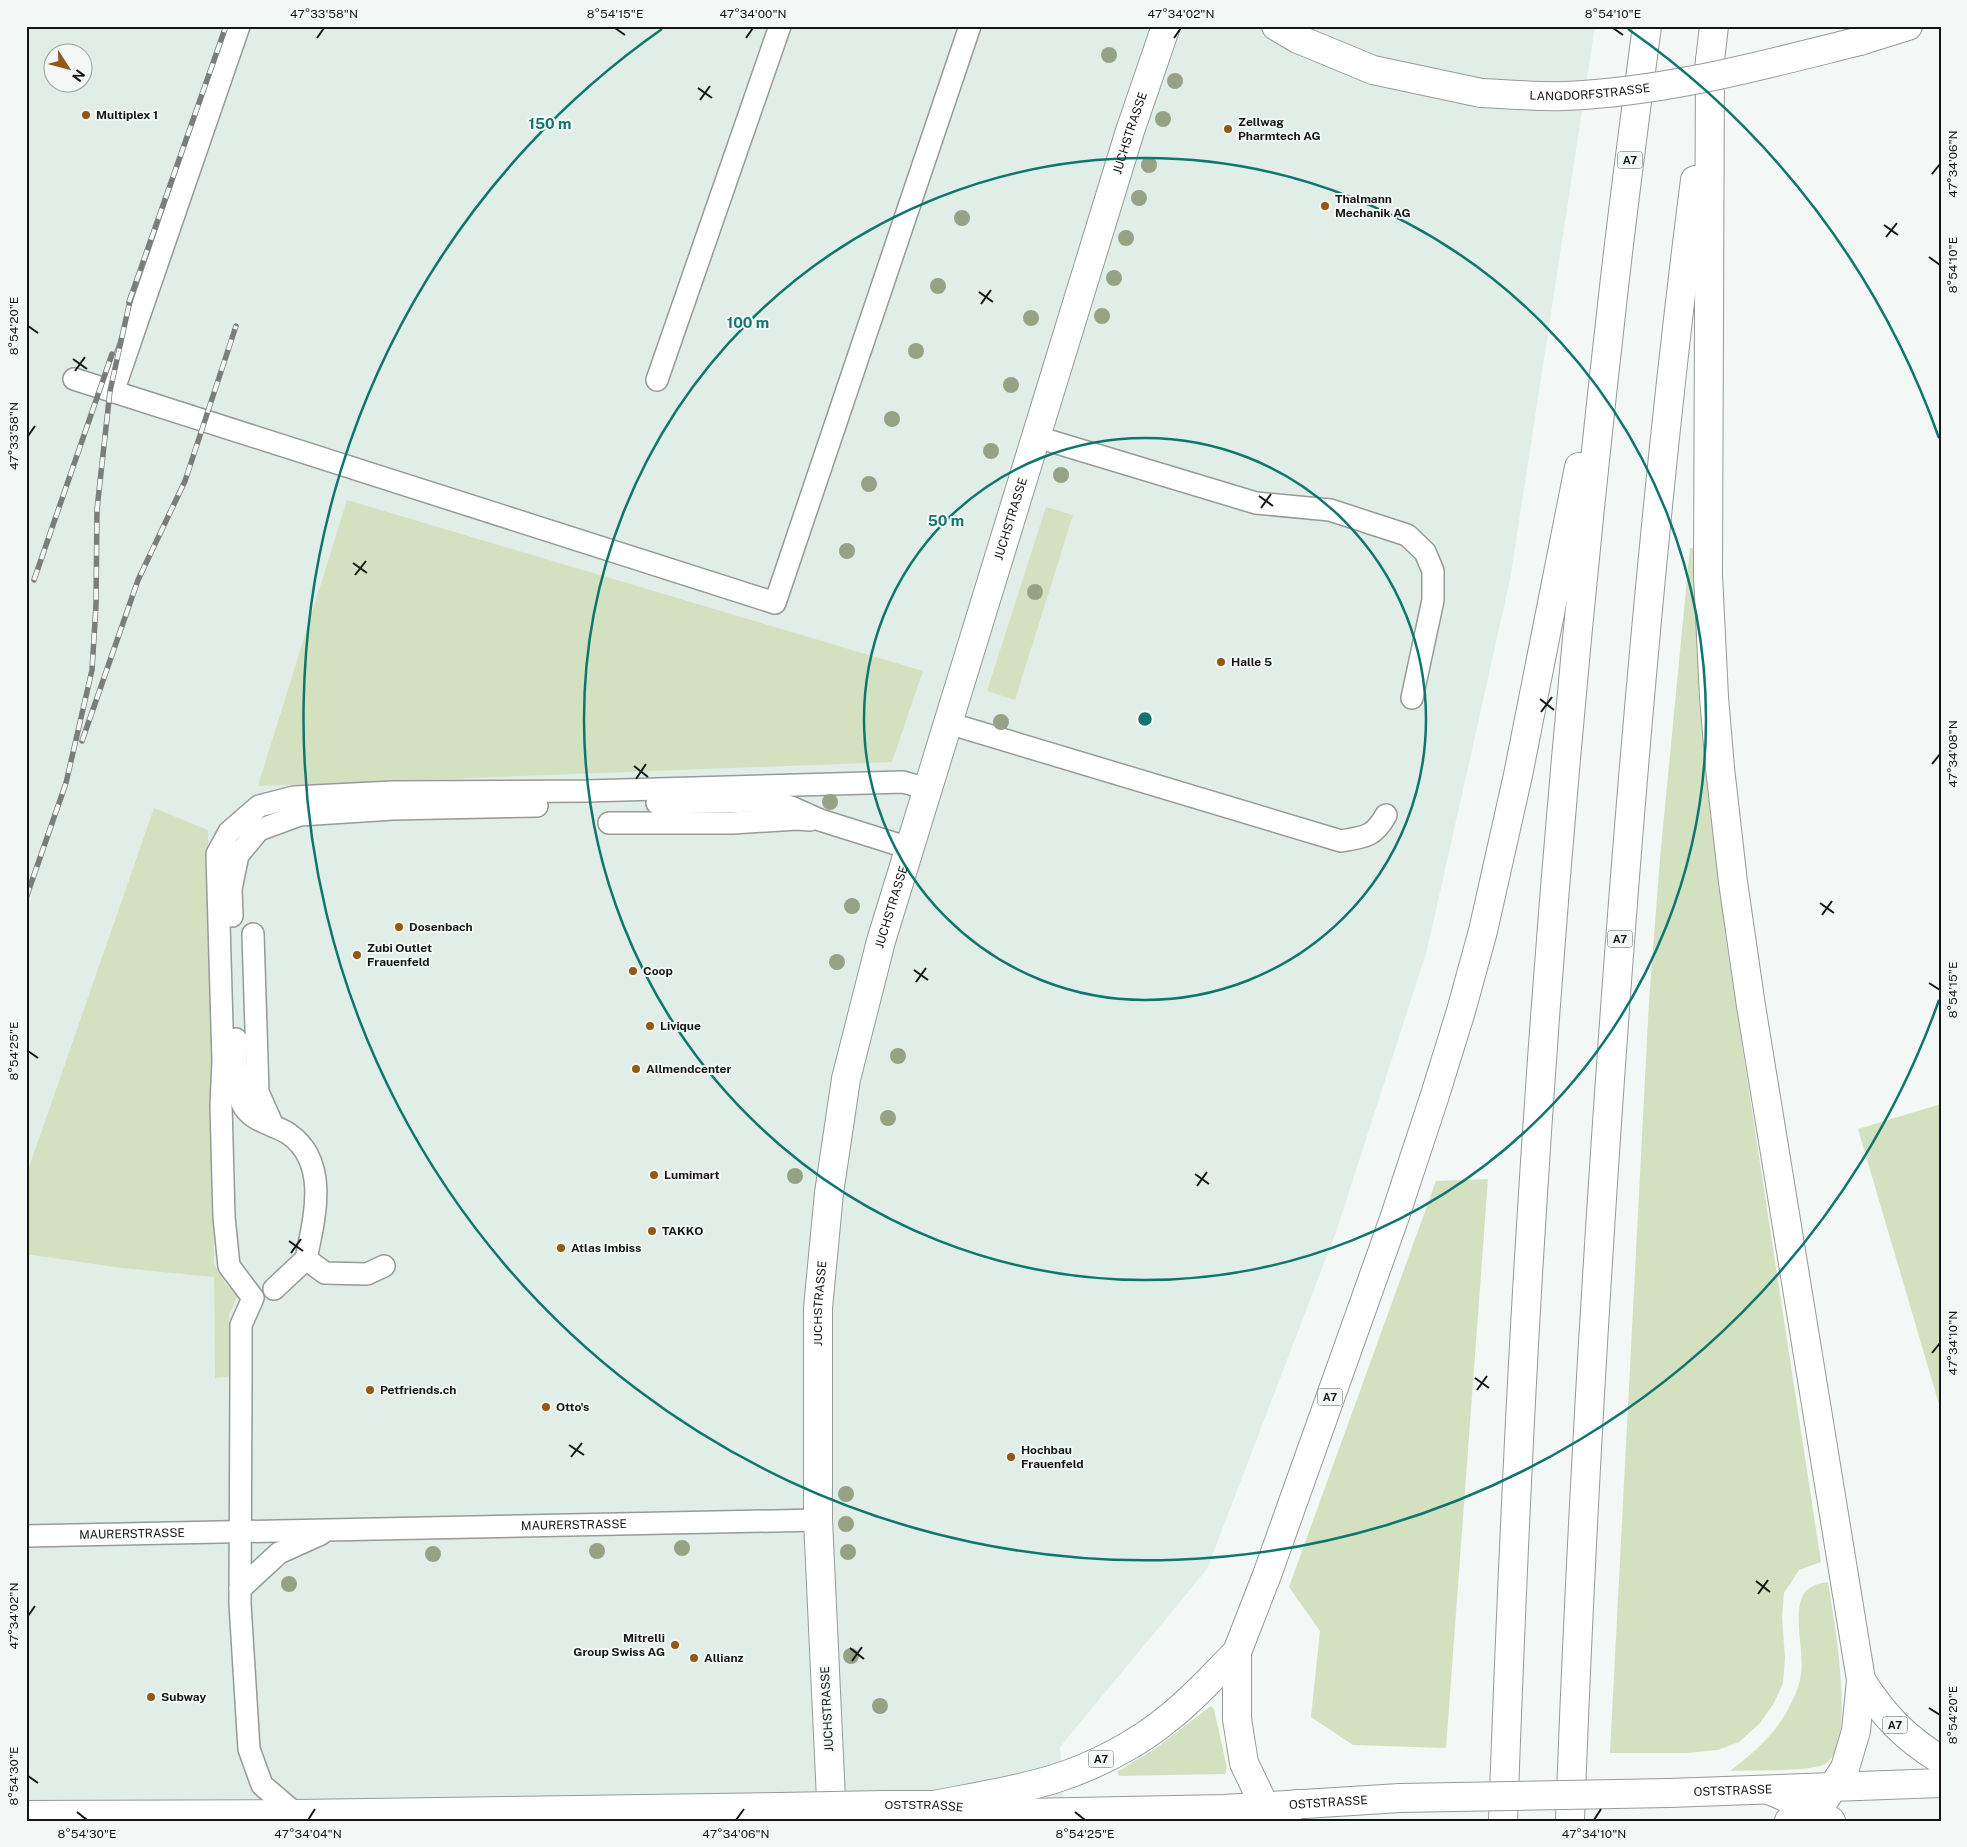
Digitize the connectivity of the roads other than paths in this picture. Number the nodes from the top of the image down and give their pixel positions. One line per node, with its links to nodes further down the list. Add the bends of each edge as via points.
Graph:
1 (239, 26): 13 (lane)
2 (780, 26): 12 (lane)
3 (970, 26): 13 (lane, via 775,603)
4 (1166, 26): 14 (main road, JUCHSTRASSE)
5 (1276, 26): 8 (main road, LANGDORFSTRASSE, bridge, via 1298,39 1373,70 1481,93 1563,96 1631,91 1727,75)
6 (1647, 26): 10 (main road, A7)
7 (1714, 26): 9 (main road, A7)
8 (1908, 26)
9 (1710, 60): 33 (main road, A7, via 1708,576 1720,768 1751,1006); 45 (main road, A7, via 1666,431 1626,855 1591,1362)
10 (1613, 293): 32 (main road, A7, via 1518,774 1483,931 1461,1011 1394,1219); 44 (main road, A7, via 1556,880 1530,1232)
11 (74, 379): 13 (lane)
12 (657, 380)
13 (113, 392)
14 (1037, 436): 15 (lane, via 1256,503 1330,510 1407,535 1425,552 1433,571 1433,600); 16 (main road, JUCHSTRASSE)
15 (1412, 698)
16 (948, 723): 17 (main road, JUCHSTRASSE); 18 (lane, via 1341,841 1366,837 1378,829)
17 (928, 789): 21 (main road, JUCHSTRASSE); 29 (lane, via 903,782 587,791 393,792 294,797 259,806 229,832 217,854 224,1218 229,1266 253,1298 241,1326)
18 (1386, 815)
19 (820, 820): 20 (lane); 21 (lane); 23 (lane, via 770,801 598,804 393,809 300,815 259,830 238,855 231,889 234,1019 239,1092 244,1106 256,1120)
20 (609, 823)
21 (909, 848): 27 (main road, JUCHSTRASSE, via 881,941 846,1079 829,1193 818,1308)
22 (253, 934): 23 (lane, via 258,1092)
23 (272, 1126): 24 (lane, via 290,1135 302,1148 315,1174 316,1205)
24 (306, 1259): 25 (lane, via 325,1273 367,1274); 26 (lane)
25 (384, 1266)
26 (274, 1289)
27 (818, 1520): 28 (lane, MAURERSTRASSE); 43 (main road, JUCHSTRASSE)
28 (330, 1530): 29 (lane, MAURERSTRASSE); 31 (lane, MAURERSTRASSE, via 279,1553)
29 (239, 1531): 30 (lane, MAURERSTRASSE); 31 (lane)
30 (26, 1536)
31 (240, 1589): 40 (lane, via 249,1749 262,1785)
32 (1237, 1652): 38 (main road, A7, via 1172,1716 1135,1742 1096,1762 1026,1786); 42 (main road, A7, via 1237,1719 1244,1763)
33 (1861, 1680): 34 (main road, A7, via 1877,1705 1909,1739); 36 (main road, A7, via 1853,1745 1845,1768)
34 (1941, 1760)
35 (1941, 1783): 36 (main road, OSTSTRASSE)
36 (1833, 1787): 37 (main road, OSTSTRASSE); 41 (main road, A7)
37 (1769, 1790): 41 (main road); 42 (main road, OSTSTRASSE, bridge, via 1400,1798 1297,1804)
38 (934, 1805): 40 (main road, OSTSTRASSE, bridge); 42 (main road, OSTSTRASSE, via 1024,1813)
39 (26, 1814): 40 (main road, OSTSTRASSE)
40 (296, 1814)
41 (1823, 1815): 46 (main road, A7)
42 (1272, 1817)
43 (832, 1821)
44 (1503, 1821)
45 (1570, 1821)
46 (1789, 1821)

